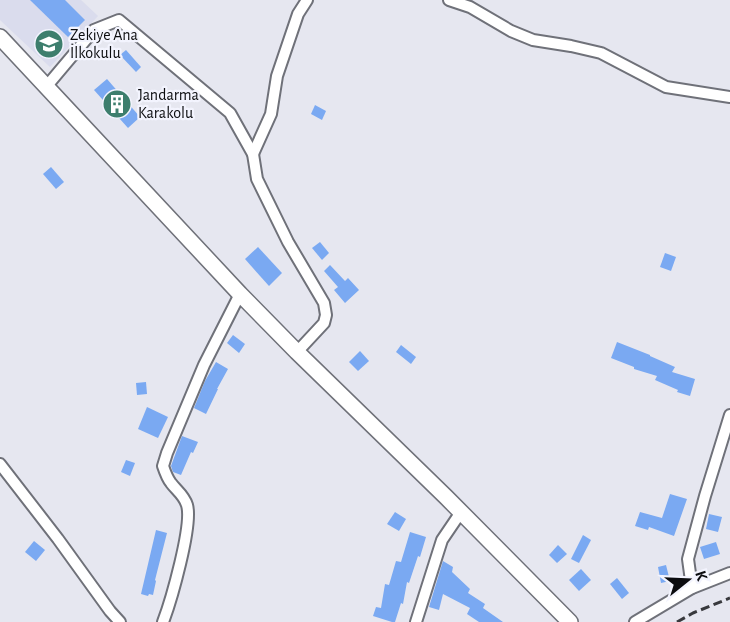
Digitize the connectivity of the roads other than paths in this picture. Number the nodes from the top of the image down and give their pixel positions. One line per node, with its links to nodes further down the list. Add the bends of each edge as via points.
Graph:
1 (307, 0): 6 (street, via 298,14 277,76 271,114)
2 (448, 0): 5 (street, via 470,7 533,40 601,53 666,87)
3 (0, 37): 4 (street)
4 (46, 87): 6 (street, via 94,30 119,20 230,113); 7 (street)
5 (730, 97)
6 (253, 154): 8 (street, via 257,179 324,303 324,323)
7 (240, 294): 8 (street); 15 (street, via 204,365 163,466 188,507 182,555)
8 (297, 352): 11 (street)
9 (729, 422): 13 (street, via 688,559)
10 (0, 464): 14 (street)
11 (461, 512): 16 (street, via 442,540); 17 (street)
12 (730, 573): 13 (street)
13 (692, 588): 18 (street)
14 (120, 622)
15 (163, 622)
16 (416, 622)
17 (570, 622)
18 (635, 622)

